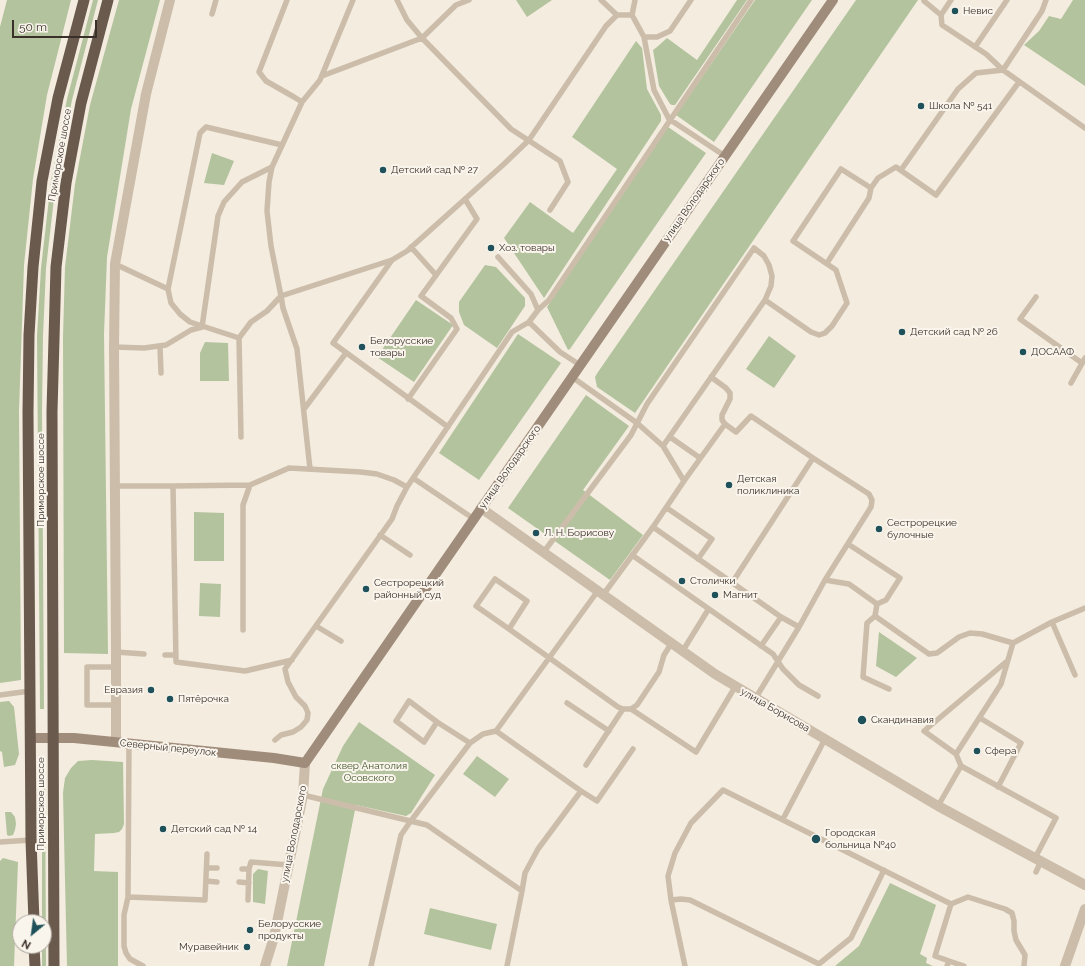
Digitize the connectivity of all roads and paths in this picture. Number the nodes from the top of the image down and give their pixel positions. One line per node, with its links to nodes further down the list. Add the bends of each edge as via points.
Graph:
1 (84, 0): 120 (highway, Приморское шоссе, via 58,98 42,181 33,267 28,412)
2 (108, 0): 133 (highway, Приморское шоссе, via 81,103 66,183 56,267 52,411)
3 (170, 0): 44 (street, via 146,94)
4 (216, 0): 19 (lane)
5 (287, 0): 29 (lane, via 259,72 266,81)
6 (353, 0): 27 (lane)
7 (397, 0): 24 (lane, via 407,20)
8 (469, 0): 18 (lane)
9 (601, 0): 21 (lane)
10 (635, 0): 22 (lane)
11 (691, 0): 23 (lane, via 670,31 658,37)
12 (751, 0): 30 (lane)
13 (833, 0): 34 (main road, улица Володарского)
14 (951, 0): 20 (lane)
15 (1007, 0): 25 (lane)
16 (1046, 0): 26 (lane, via 1042,11)
17 (924, 1): 20 (lane)
18 (455, 3): 24 (lane)
19 (212, 14)
20 (941, 15): 25 (lane, via 942,25)
21 (617, 16): 22 (lane); 32 (lane, via 606,26)
22 (632, 16): 23 (lane)
23 (644, 37): 30 (lane, via 654,90)
24 (422, 38): 27 (lane); 32 (lane, via 511,129)
25 (975, 47): 26 (lane)
26 (1003, 70): 28 (lane); 36 (lane, via 976,73 958,89)
27 (322, 76): 29 (lane)
28 (1019, 82): 31 (lane); 36 (lane, via 936,195)
29 (302, 102): 33 (lane)
30 (669, 119): 34 (lane); 50 (lane, via 549,300)
31 (1085, 128)
32 (529, 140): 38 (lane); 39 (lane, via 560,161 568,182)
33 (282, 145): 35 (lane); 46 (lane, via 206,127 200,133)
34 (725, 156): 58 (main road, улица Володарского)
35 (272, 167): 47 (lane, via 267,211); 52 (lane, via 242,182 224,202 218,216)
36 (901, 170): 37 (lane, via 896,166 878,178)
37 (871, 188): 43 (lane, via 869,198); 43 (lane, via 842,169 793,241)
38 (465, 199): 40 (lane); 45 (lane, via 477,219)
39 (550, 210)
40 (411, 247): 42 (lane); 45 (lane)
41 (498, 257): 50 (lane, via 531,294)
42 (392, 260): 47 (lane); 56 (lane, via 333,343)
43 (827, 263): 49 (lane, via 836,270 847,303 825,333 818,335 811,332)
44 (115, 264): 46 (lane); 55 (street)
45 (436, 275): 63 (lane, via 421,296 451,318 457,329)
46 (168, 289): 52 (lane, via 171,303 180,314)
47 (281, 296): 53 (lane); 64 (lane, via 297,349)
48 (1036, 297): 57 (lane, via 1020,320)
49 (765, 300): 61 (lane); 65 (lane, via 772,276 764,256 754,248)
50 (538, 310): 51 (lane)
51 (529, 322): 58 (lane, via 560,352); 67 (lane, via 512,332)
52 (202, 327): 53 (lane); 54 (lane)
53 (238, 338): 69 (lane)
54 (160, 346): 55 (lane); 59 (lane)
55 (114, 347): 77 (street)
56 (346, 353): 63 (lane); 64 (lane)
57 (1084, 360): 62 (lane)
58 (580, 365): 60 (main road, улица Володарского)
59 (161, 373)
60 (572, 377): 65 (lane); 80 (main road, улица Володарского)
61 (711, 377): 66 (lane, via 730,393 730,399 722,415 722,420); 68 (lane)
62 (1071, 383)
63 (408, 398): 67 (lane)
64 (304, 409): 73 (lane)
65 (636, 423): 70 (lane); 86 (lane, via 630,435)
66 (726, 424): 71 (lane); 72 (lane, via 736,432 751,416)
67 (448, 428): 74 (lane)
68 (670, 436): 70 (lane); 71 (lane)
69 (241, 437)
70 (663, 446): 75 (lane)
71 (700, 458): 75 (lane)
72 (813, 458): 85 (lane, via 869,494 872,500 871,507); 91 (lane)
73 (310, 469): 76 (lane, via 289,468); 79 (lane, via 377,474)
74 (413, 478): 79 (lane); 82 (lane)
75 (684, 481): 81 (lane)
76 (250, 485): 78 (lane); 102 (lane, via 243,505)
77 (116, 486): 78 (lane); 107 (street)
78 (173, 486): 111 (lane)
79 (407, 487): 84 (lane, via 392,519)
80 (481, 508): 82 (main road, улица Володарского); 86 (street, улица Борисова)
81 (667, 508): 83 (lane); 89 (lane, via 712,539)
82 (474, 519): 141 (main road, улица Володарского)
83 (653, 527): 88 (lane); 89 (lane)
84 (380, 535): 87 (lane); 99 (lane)
85 (848, 544): 90 (lane); 93 (lane, via 900,578 886,600)
86 (543, 553): 92 (street, улица Борисова)
87 (410, 555)
88 (632, 555): 92 (lane); 95 (lane)
89 (698, 560): 91 (lane)
90 (825, 580): 93 (lane, via 849,584); 100 (lane)
91 (732, 583): 97 (lane)
92 (600, 594): 105 (street, улица Борисова); 112 (lane)
93 (877, 604): 96 (lane)
94 (1085, 608): 98 (lane)
95 (708, 610): 106 (lane); 108 (lane)
96 (875, 616): 104 (lane, via 929,654 937,653 959,637 970,633); 119 (lane, via 868,623 863,677)
97 (781, 617): 100 (lane); 106 (lane)
98 (1052, 622): 104 (lane); 117 (lane)
99 (316, 626): 103 (lane); 113 (lane)
100 (799, 627): 114 (lane)
101 (509, 629): 101 (lane, via 476,606 495,579 527,601); 112 (lane)
102 (243, 630)
103 (340, 642)
104 (1013, 643): 115 (lane)
105 (671, 644): 108 (street, улица Борисова); 127 (lane, via 664,655 659,672 637,705)
106 (761, 646): 114 (lane)
107 (116, 652): 109 (lane); 116 (street)
108 (682, 652): 118 (street, улица Борисова)
109 (144, 654)
110 (165, 655): 111 (lane)
111 (176, 655): 113 (lane, via 176,662 245,671)
112 (549, 658): 126 (lane); 130 (lane)
113 (292, 660): 135 (lane, via 285,670 288,682 296,697 305,706 307,720 293,732 281,735)
114 (778, 661): 122 (lane, via 799,685); 123 (lane)
115 (1006, 662): 128 (lane, via 1001,684); 140 (lane, via 924,731)
116 (116, 667): 125 (street); 125 (lane, via 87,667 87,705)
117 (1075, 675)
118 (735, 687): 123 (street, улица Борисова); 127 (lane, via 696,752)
119 (889, 689)
120 (30, 691): 121 (lane); 132 (highway, Приморское шоссе)
121 (0, 695)
122 (818, 696)
123 (755, 699): 134 (street, улица Борисова)
124 (567, 703): 131 (lane)
125 (116, 705): 136 (street)
126 (623, 709): 127 (lane); 131 (lane)
127 (631, 709)
128 (980, 718): 140 (lane); 144 (lane, via 1021,743)
129 (437, 722): 129 (lane, via 424,742 396,721 409,701); 137 (lane)
130 (496, 731): 137 (lane, via 483,734); 145 (lane)
131 (608, 731): 142 (lane)
132 (30, 738): 133 (main road, Северный переулок); 150 (highway, Приморское шоссе)
133 (53, 738): 136 (main road, Северный переулок); 177 (highway, Приморское шоссе)
134 (825, 739): 147 (street, улица Борисова); 148 (lane)
135 (275, 740)
136 (116, 742): 138 (main road, Северный переулок)
137 (470, 743): 149 (lane)
138 (129, 744): 141 (main road, Северный переулок); 167 (lane)
139 (633, 749): 145 (lane, via 597,801)
140 (956, 754): 143 (lane)
141 (306, 763): 146 (street, улица Володарского)
142 (586, 765)
143 (961, 766): 144 (lane); 147 (lane)
144 (998, 786): 153 (lane, via 1056,818)
145 (581, 791): 166 (lane, via 525,872)
146 (303, 795): 149 (lane); 154 (street, улица Володарского)
147 (938, 806): 153 (street, улица Борисова)
148 (783, 819): 159 (lane); 169 (lane, via 723,790 691,823 675,853 668,876)
149 (410, 822): 166 (lane, via 427,825); 180 (lane, via 402,835)
150 (31, 840): 151 (lane); 172 (highway, Приморское шоссе)
151 (0, 842)
152 (207, 854): 155 (lane)
153 (1038, 860): 160 (lane); 165 (street, улица Борисова)
154 (289, 865): 158 (lane, via 251,862); 179 (street, улица Володарского, via 274,937)
155 (207, 868): 156 (lane); 161 (lane)
156 (217, 868)
157 (242, 869): 158 (lane)
158 (249, 869): 164 (lane)
159 (884, 870): 170 (lane); 175 (lane, via 850,938)
160 (1036, 872)
161 (206, 881): 162 (lane); 167 (lane, via 205,900)
162 (217, 882)
163 (239, 882): 164 (lane)
164 (249, 883): 168 (lane)
165 (1085, 885)
166 (522, 891): 181 (lane)
167 (128, 897): 178 (lane, via 124,915 124,946 130,959)
168 (248, 900)
169 (671, 900): 175 (lane, via 690,900); 182 (lane)
170 (951, 904): 174 (lane, via 935,956); 184 (lane, via 968,896 1012,913 1016,940 1025,955)
171 (1085, 909): 185 (street)
172 (34, 914)
173 (34, 954): 176 (highway)
174 (948, 963): 183 (lane)
175 (821, 965)
176 (35, 966)
177 (54, 966)
178 (143, 966)
179 (265, 966)
180 (371, 966)
181 (507, 966)
182 (685, 966)
183 (964, 966)
184 (1024, 966)
185 (1065, 966)

